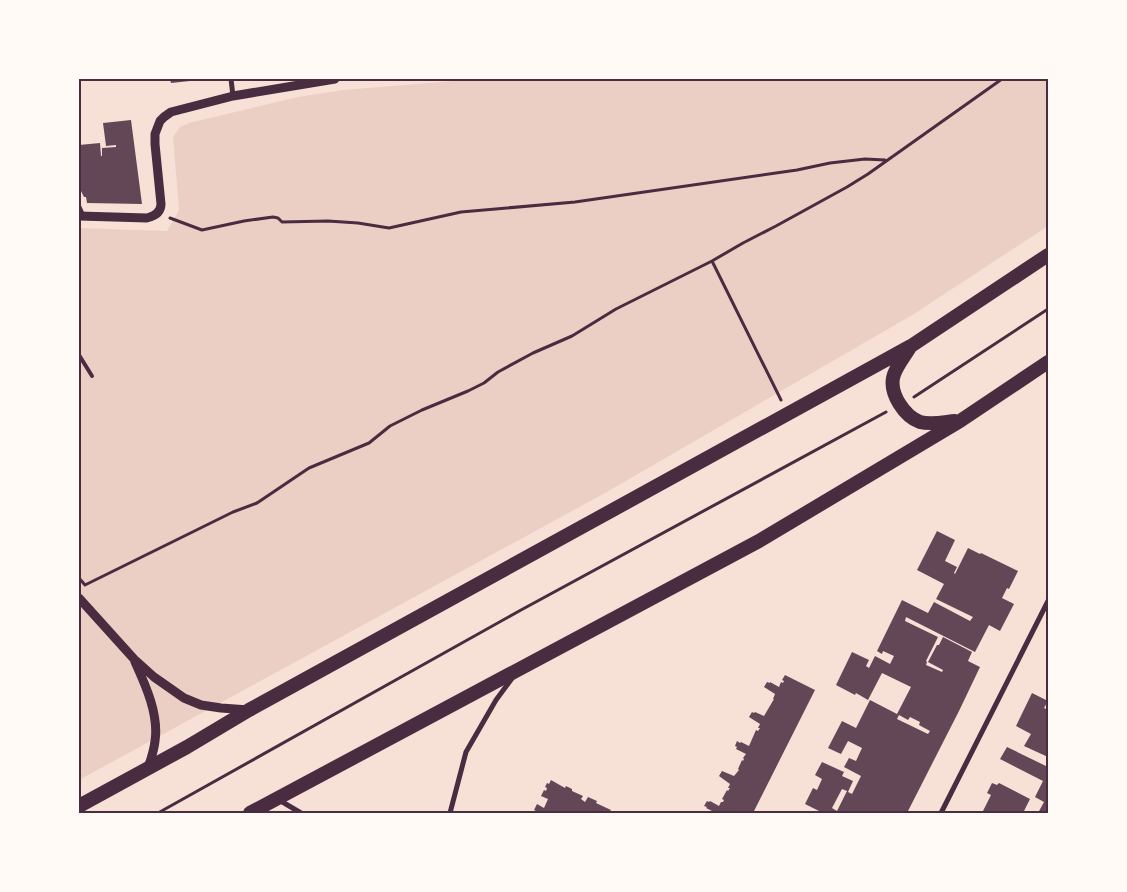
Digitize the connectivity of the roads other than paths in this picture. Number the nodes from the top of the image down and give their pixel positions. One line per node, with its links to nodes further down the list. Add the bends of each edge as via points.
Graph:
1 (231, 79): 3 (street)
2 (335, 79): 3 (street)
3 (233, 96): 5 (street, via 179,109 160,121 155,134 161,204 157,213 147,218)
4 (79, 207): 5 (street)
5 (81, 216)
6 (1048, 255): 7 (highway)
7 (911, 346): 11 (highway, via 893,379 893,389 900,404 920,422); 16 (highway)
8 (79, 355): 10 (lane)
9 (1048, 362): 11 (highway)
10 (92, 376)
11 (960, 421): 15 (highway, via 759,542)
12 (79, 598): 14 (street)
13 (1048, 601): 23 (street)
14 (134, 659): 16 (street, via 184,698 202,706); 17 (street, via 144,681 155,722 155,740)
15 (519, 669): 18 (highway); 22 (street, via 496,700 466,752)
16 (250, 710): 17 (highway)
17 (148, 768): 19 (highway)
18 (276, 799): 20 (highway); 21 (street)
19 (79, 806)
20 (250, 813)
21 (301, 813)
22 (450, 813)
23 (941, 813)

